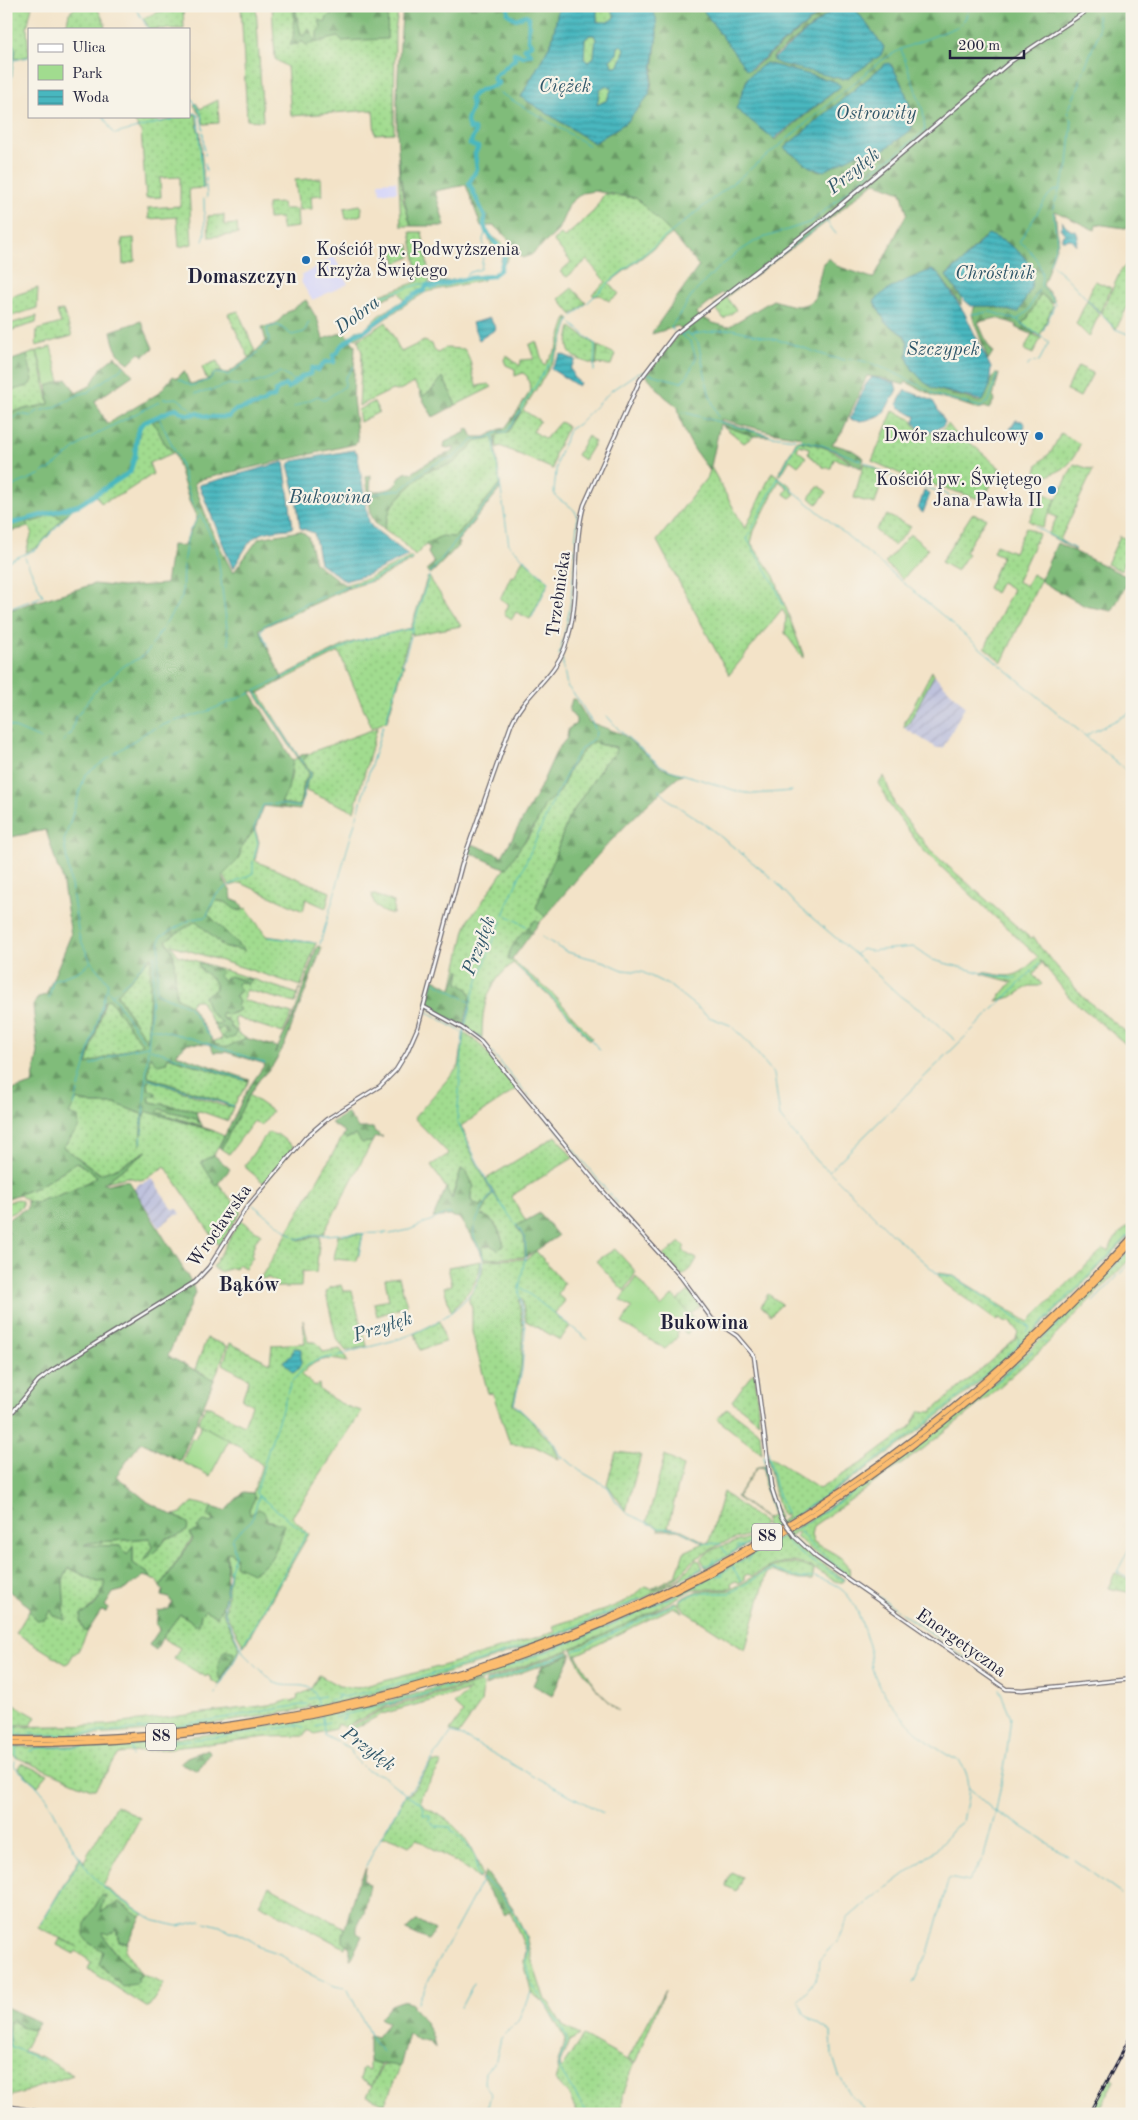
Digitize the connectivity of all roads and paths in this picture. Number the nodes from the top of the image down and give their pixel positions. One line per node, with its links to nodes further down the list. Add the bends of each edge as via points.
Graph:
1 (1094, 6): 2 (street, Trzebnicka, via 1010,62 826,217 680,328 643,375 584,505 580,520 575,597 562,654 514,718 468,845)
2 (423, 1007): 5 (street, Wrocławska, via 409,1049 390,1076 305,1138 254,1198 209,1267 195,1282 59,1365 38,1381); 6 (street, Energetyczna, bridge, via 481,1042 608,1197 681,1277 712,1319 737,1336 754,1356 771,1486 781,1517 795,1538 1006,1689)
3 (1132, 1237): 7 (highway, S8, via 1040,1331 964,1398 865,1474 772,1534 665,1591 552,1641 430,1682)
4 (1132, 1243): 7 (highway, S8, via 1040,1337 954,1412 868,1477 764,1544 661,1598 553,1645 439,1683)
5 (6, 1420)
6 (1132, 1678)
7 (327, 1710): 8 (highway, S8)
8 (314, 1712): 9 (highway, S8, via 168,1732); 10 (highway, S8, via 229,1729 162,1737)
9 (6, 1740)
10 (6, 1744)
11 (6, 2106): 12 (street)
12 (52, 2114)

